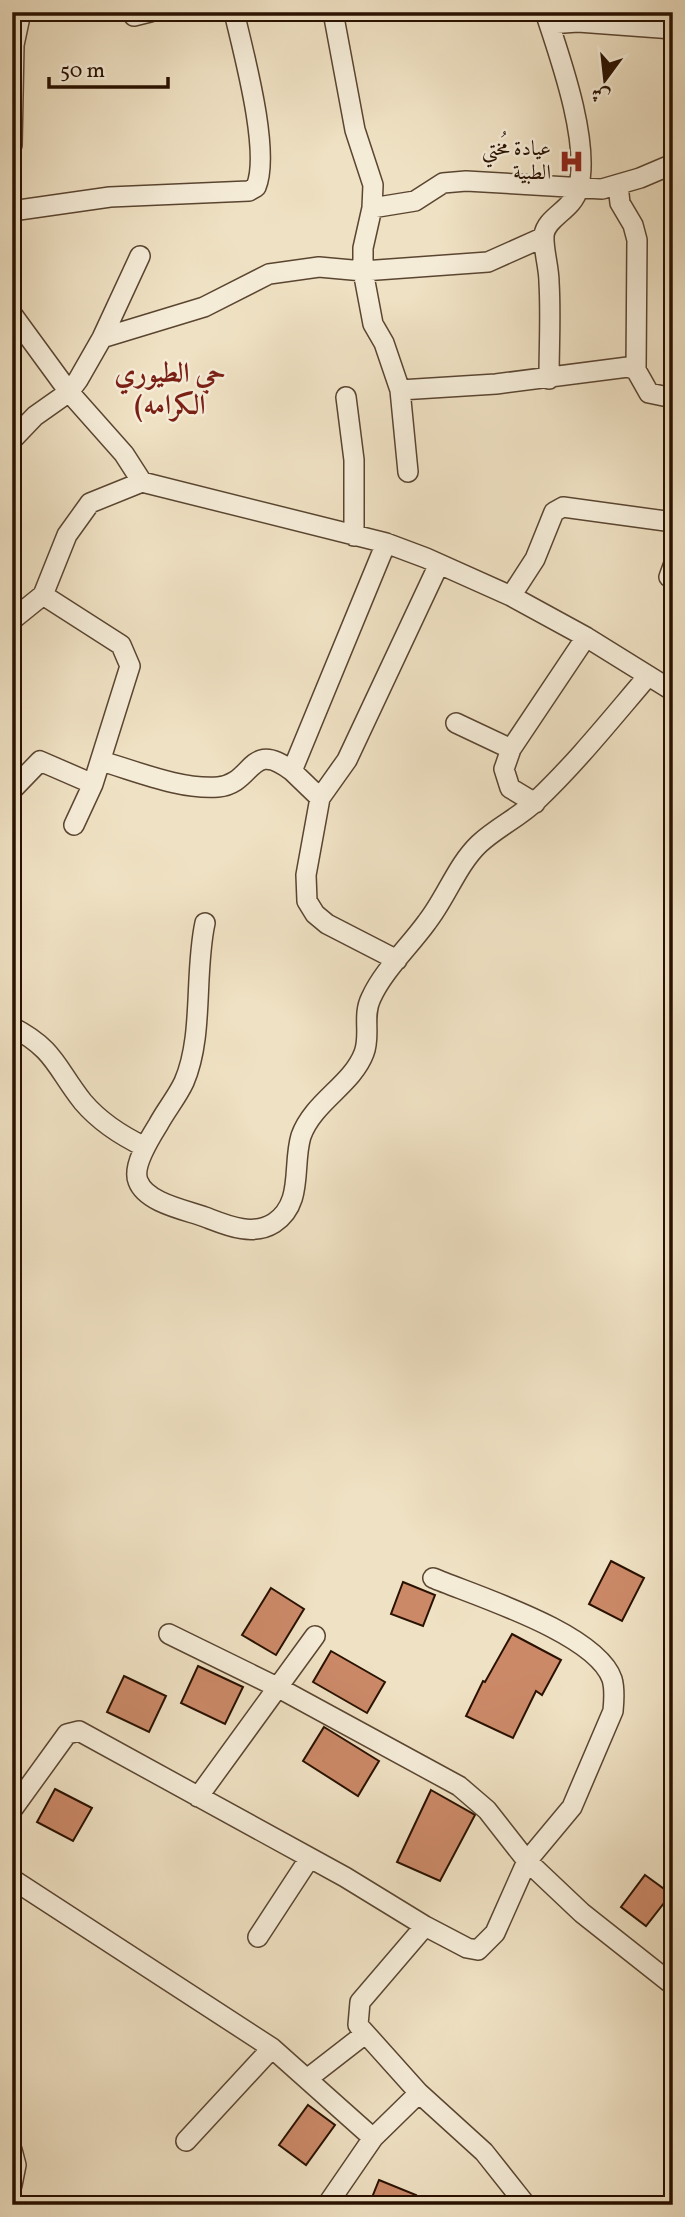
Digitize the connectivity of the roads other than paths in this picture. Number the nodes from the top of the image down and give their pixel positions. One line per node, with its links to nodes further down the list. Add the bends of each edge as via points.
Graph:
1 (234, 12): 11 (street, via 257,129 256,187 236,192 80,200)
2 (333, 12): 10 (street, via 355,130 373,185)
3 (547, 18): 5 (street); 9 (street, via 572,98 579,138)
4 (16, 24): 6 (street)
5 (673, 29)
6 (12, 145)
7 (673, 164): 8 (street)
8 (618, 185): 9 (street); 17 (street, via 620,203 637,240)
9 (579, 188): 10 (street, via 443,183 415,201); 12 (street, via 569,208 548,224)
10 (372, 208): 14 (street)
11 (12, 211)
12 (544, 237): 14 (street, via 488,261); 18 (street)
13 (140, 256): 16 (street)
14 (363, 271): 16 (street, via 319,267 269,274 204,307); 19 (street, via 373,324)
15 (12, 314): 20 (street)
16 (102, 338): 20 (street)
17 (636, 370): 18 (street); 22 (street, via 649,393)
18 (549, 379): 19 (street)
19 (400, 390): 24 (street)
20 (69, 392): 23 (street, via 34,416); 25 (street, via 124,454)
21 (346, 397): 27 (street, via 355,471)
22 (673, 398)
23 (12, 440)
24 (408, 472)
25 (142, 482): 27 (street); 30 (street, via 90,503 67,535)
26 (673, 522): 31 (street, via 563,507 554,512 535,559)
27 (354, 536): 28 (street)
28 (386, 543): 29 (street); 39 (street)
29 (439, 564): 31 (street); 42 (street, via 347,760)
30 (43, 595): 32 (street); 38 (street, via 121,645 130,666)
31 (511, 596): 33 (street)
32 (12, 620)
33 (586, 637): 34 (street); 37 (street)
34 (648, 676): 35 (street); 43 (street)
35 (673, 691)
36 (456, 723): 37 (street)
37 (511, 749): 43 (street, via 504,769 510,788)
38 (101, 761): 39 (street, via 179,782 218,787 263,758 276,759); 40 (street)
39 (292, 771): 42 (street)
40 (93, 784): 41 (street, via 40,761); 44 (street)
41 (12, 790)
42 (320, 798): 46 (street, via 306,876 307,901 327,924)
43 (535, 803): 46 (street, via 478,844 428,922)
44 (74, 825)
45 (205, 923): 48 (street, via 191,1059 184,1082)
46 (397, 960): 48 (street, via 371,998 366,1014 368,1038 357,1067 307,1123 297,1151 293,1197 274,1223 258,1229 235,1228 160,1201 138,1181)
47 (12, 1027): 48 (street, via 47,1049 102,1121)
48 (145, 1147)
49 (433, 1578): 56 (street, via 561,1631 582,1644 611,1678 612,1711 584,1783 572,1807)
50 (169, 1634): 52 (street)
51 (315, 1636): 52 (street)
52 (277, 1687): 53 (street); 56 (street, via 459,1786 487,1810)
53 (198, 1797): 54 (street, via 73,1731); 55 (street)
54 (12, 1810)
55 (309, 1859): 58 (street); 59 (street)
56 (527, 1861): 58 (street, via 495,1933 478,1950); 60 (street, via 615,1941)
57 (12, 1879): 62 (street)
58 (425, 1926): 61 (street, via 360,2002 356,2017)
59 (258, 1937)
60 (673, 1985)
61 (365, 2034): 63 (street); 64 (street)
62 (272, 2048): 63 (street); 66 (street)
63 (307, 2079): 65 (street)
64 (419, 2093): 65 (street); 70 (street, via 484,2152)
65 (373, 2138): 69 (street)
66 (186, 2141)
67 (12, 2150): 68 (street, via 16,2165)
68 (12, 2185)
69 (327, 2205)
70 (526, 2205)

